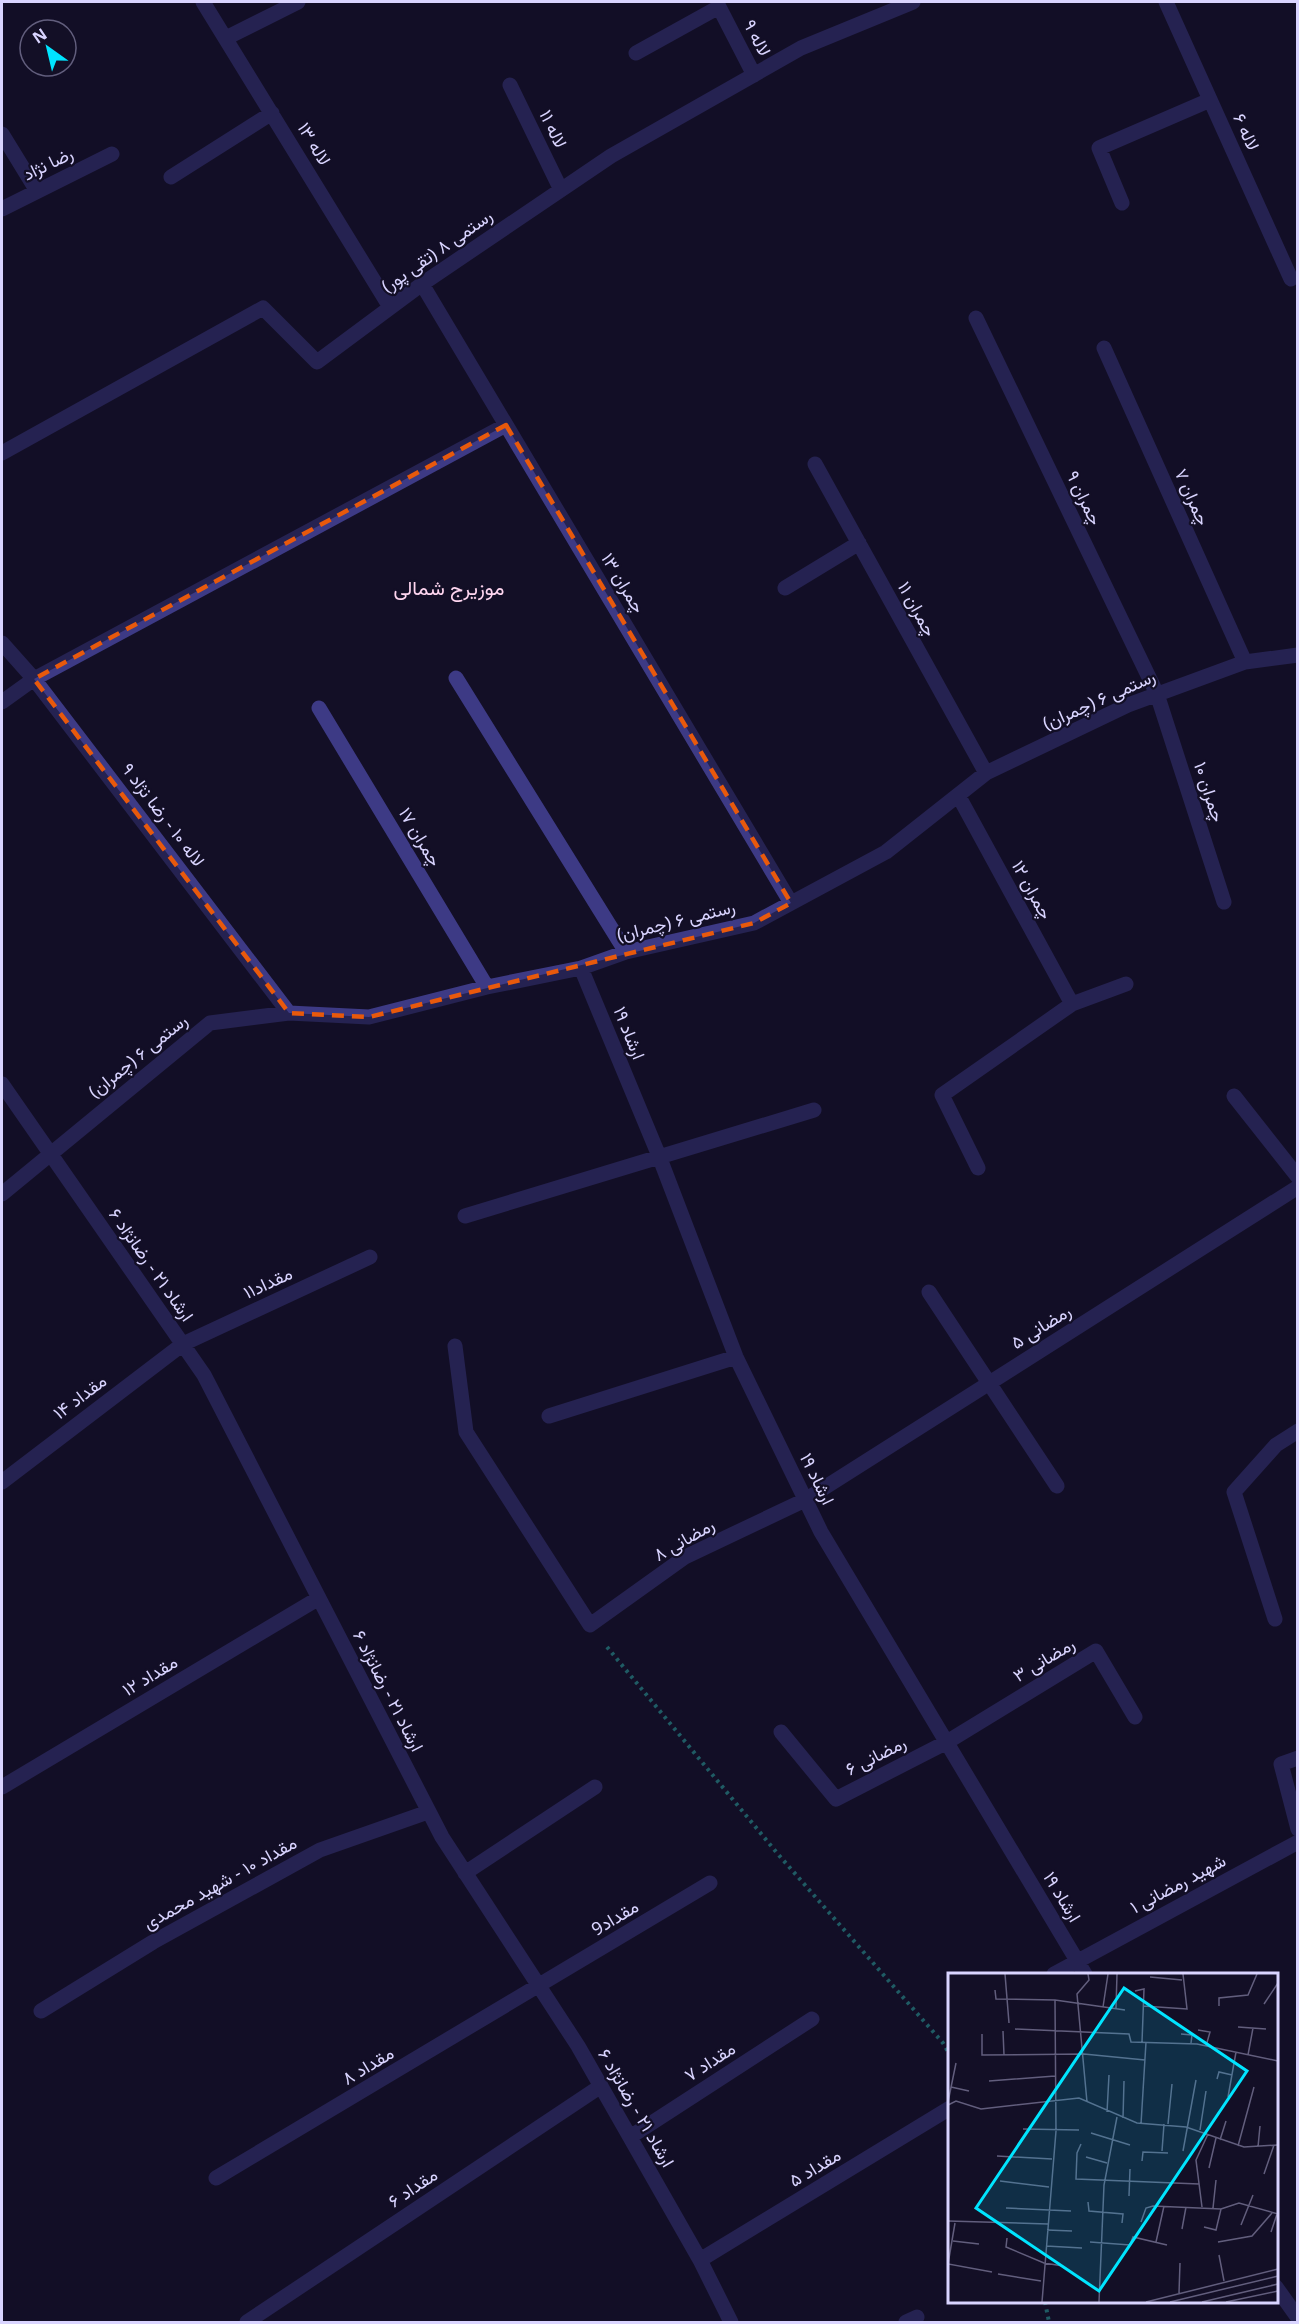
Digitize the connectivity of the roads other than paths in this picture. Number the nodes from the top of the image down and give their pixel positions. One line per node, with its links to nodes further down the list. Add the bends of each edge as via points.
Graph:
1 (203, 2): 6 (street, لاله ۱۳)
2 (298, 2): 6 (street)
3 (913, 2): 5 (street, رستمی ۸ (تقی پور))
4 (1166, 2): 10 (street, لاله ۶)
5 (877, 8): 8 (street, رستمی ۸ (تقی پور))
6 (226, 38): 11 (street, لاله ۱۳)
7 (636, 53): 8 (street, لاله ۹, via 719,7)
8 (754, 75): 15 (street, رستمی ۸ (تقی پور), via 610,156)
9 (510, 85): 15 (street, لاله ۱۱)
10 (1210, 100): 17 (street, via 1099,148); 19 (street, لاله ۶)
11 (272, 113): 14 (street); 21 (street, لاله ۱۳)
12 (2, 134): 16 (street)
13 (112, 154): 16 (street, رضا نژاد)
14 (171, 177)
15 (561, 190): 20 (street, رستمی ۸ (تقی پور))
16 (38, 191): 18 (street, رضا نژاد)
17 (1122, 203)
18 (2, 209)
19 (1291, 279)
20 (422, 284): 21 (street, رستمی ۸ (تقی پور)); 24 (street, چمران ۱۳)
21 (390, 307): 25 (street, رستمی ۸ (تقی پور), via 316,362 263,308)
22 (976, 318): 34 (street, چمران ۹)
23 (1104, 348): 31 (street, چمران ۷)
24 (506, 425): 33 (street); 40 (street, چمران ۱۳)
25 (2, 453)
26 (815, 464): 27 (street, چمران ۱۱)
27 (859, 543): 28 (street); 37 (street, چمران ۱۱)
28 (785, 588)
29 (2, 644): 33 (street, لاله ۱۰ - رضا نژاد ۹)
30 (1298, 655): 31 (street, رستمی ۶ (چمران))
31 (1245, 662): 34 (street, رستمی ۶ (چمران))
32 (456, 678): 41 (street)
33 (34, 679): 35 (street); 46 (street, لاله ۱۰ - رضا نژاد ۹)
34 (1157, 694): 37 (street, رستمی ۶ (چمران)); 39 (street, چمران ۱۰)
35 (2, 702)
36 (319, 708): 44 (street, چمران ۱۷)
37 (986, 773): 38 (street, رستمی ۶ (چمران))
38 (958, 795): 40 (street, رستمی ۶ (چمران), via 886,852); 45 (street, چمران ۱۲)
39 (1224, 902)
40 (791, 903): 41 (street, رستمی ۶ (چمران), via 754,922)
41 (626, 952): 42 (street, رستمی ۶ (چمران))
42 (581, 968): 44 (street, رستمی ۶ (چمران)); 51 (street, ارشاد ۱۹)
43 (1126, 984): 45 (street)
44 (487, 987): 46 (street, رستمی ۶ (چمران), via 369,1017)
45 (1072, 1004): 52 (street, via 942,1095)
46 (290, 1013): 50 (street, رستمی ۶ (چمران), via 210,1023)
47 (2, 1084): 50 (street, ارشاد ۲۱ - رضانژاد ۶)
48 (1234, 1096): 53 (street)
49 (814, 1110): 51 (street)
50 (50, 1154): 55 (street, رستمی ۶ (چمران)); 59 (street, ارشاد ۲۱ - رضانژاد ۶)
51 (659, 1156): 56 (street); 61 (street, ارشاد ۱۹)
52 (978, 1167)
53 (1298, 1177)
54 (1298, 1187): 62 (street, رمضانی ۵)
55 (2, 1194)
56 (465, 1215)
57 (370, 1257): 59 (street, مقداد۱۱)
58 (930, 1292): 62 (street)
59 (183, 1344): 65 (street, مقداد ۱۴); 68 (street, ارشاد ۲۱ - رضانژاد ۶, via 204,1375)
60 (455, 1346): 67 (street, رمضانی ۸, via 466,1432 590,1625 685,1557)
61 (736, 1357): 63 (street); 67 (street, ارشاد ۱۹)
62 (988, 1384): 66 (street); 67 (street, رمضانی ۵)
63 (549, 1416)
64 (1298, 1431): 69 (street, via 1276,1445 1234,1492)
65 (2, 1482)
66 (1057, 1486)
67 (805, 1500): 72 (street, ارشاد ۱۹)
68 (319, 1598): 74 (street, مقداد ۱۲); 76 (street, ارشاد ۲۱ - رضانژاد ۶)
69 (1275, 1619)
70 (1136, 1717): 72 (street, رمضانی ۳, via 1096,1651)
71 (781, 1732): 72 (street, رمضانی ۶, via 836,1799)
72 (947, 1742): 81 (street, ارشاد ۱۹)
73 (1298, 1758): 77 (street, via 1281,1764)
74 (2, 1787)
75 (595, 1787): 79 (street)
76 (429, 1812): 79 (street, ارشاد ۲۱ - رضانژاد ۶); 85 (street, مقداد ۱۰ - شهید محمدی, via 320,1850 153,1942)
77 (1298, 1829)
78 (1298, 1842): 81 (street, شهید رمضانی ۱)
79 (465, 1872): 84 (street, ارشاد ۲۱ - رضانژاد ۶)
80 (710, 1883): 84 (street, مقداد9)
81 (1077, 1960): 82 (street, شهید رمضانی ۱); 83 (street, ارشاد ۱۹)
82 (1056, 1973)
83 (1084, 1973)
84 (539, 1987): 87 (street, ارشاد ۲۱ - رضانژاد ۶); 90 (street, مقداد ۸)
85 (41, 2011)
86 (812, 2019): 89 (street, مقداد ۷)
87 (601, 2086): 89 (street, ارشاد ۲۱ - رضانژاد ۶); 94 (street, مقداد ۶)
88 (948, 2109): 91 (street, مقداد ۵)
89 (630, 2137): 91 (street, ارشاد ۲۱ - رضانژاد ۶)
90 (216, 2178)
91 (700, 2260): 95 (street, ارشاد ۲۱ - رضانژاد ۶)
92 (1278, 2290): 93 (street)
93 (1298, 2318)
94 (247, 2322)
95 (731, 2322)

